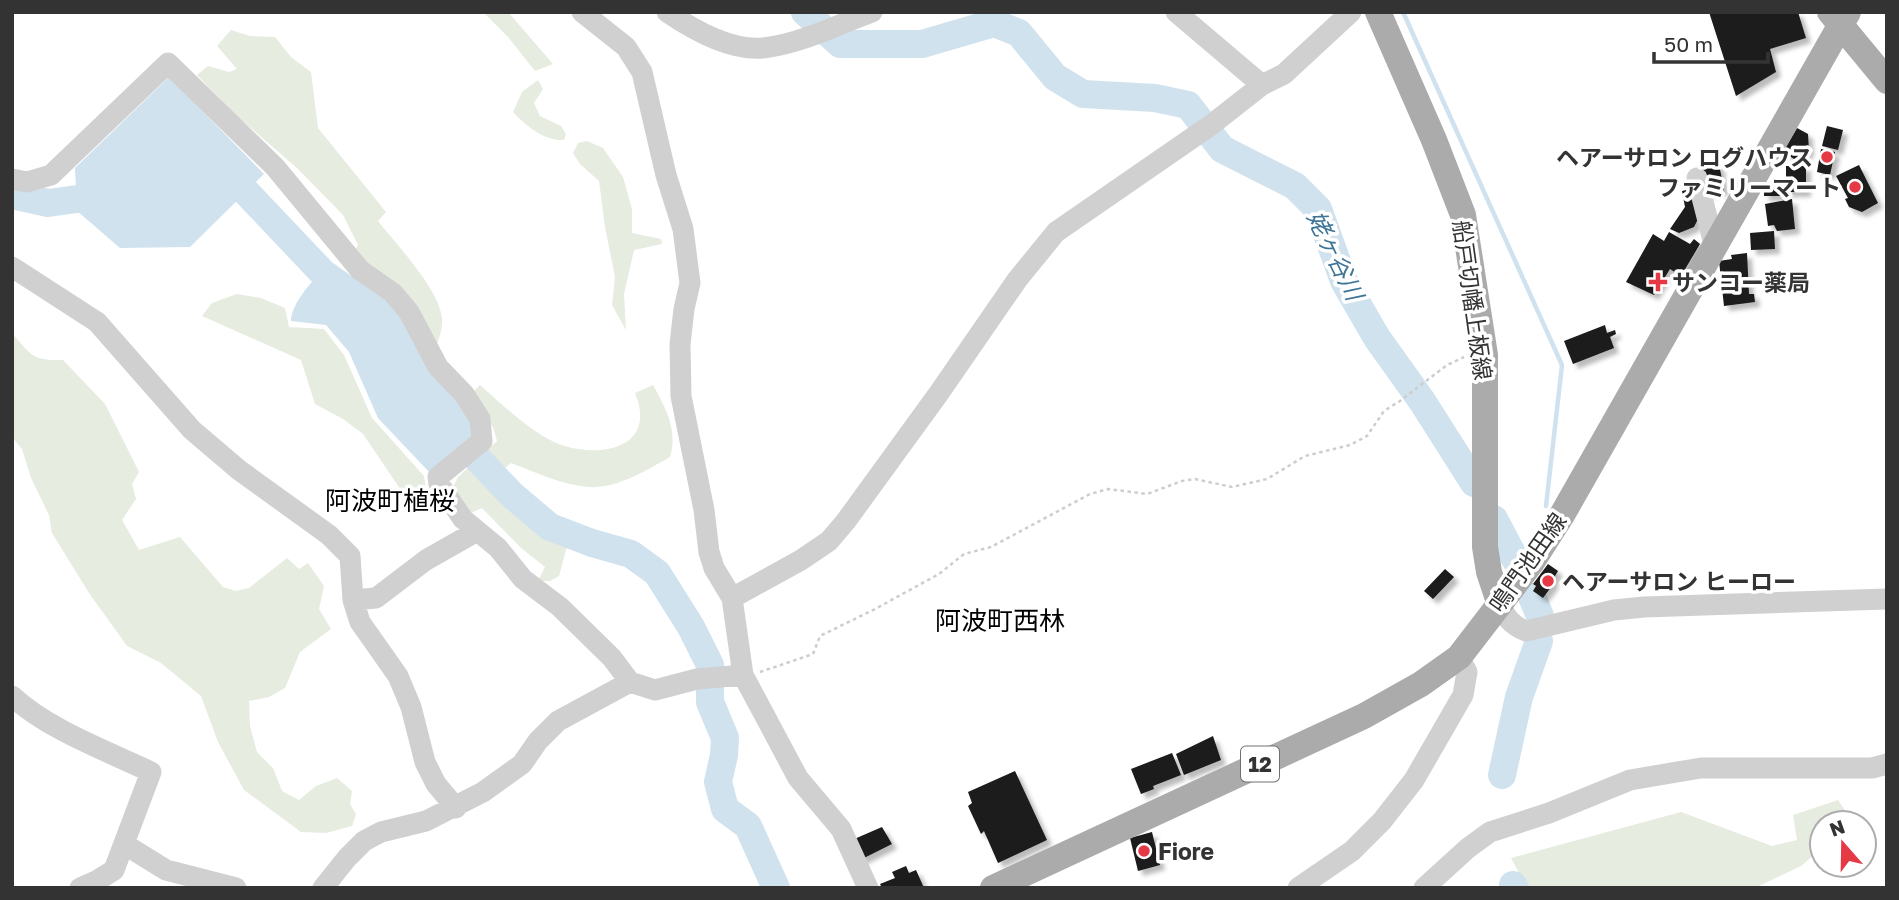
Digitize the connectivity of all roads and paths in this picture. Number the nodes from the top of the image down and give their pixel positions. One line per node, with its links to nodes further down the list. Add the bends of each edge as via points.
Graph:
1 (582, 12): 16 (street, via 626,47 642,72 683,229 690,284 680,344 681,396 709,552)
2 (667, 12): 3 (street, via 723,42 760,48)
3 (872, 12)
4 (1176, 12): 9 (street)
5 (1351, 12): 9 (street, via 1284,74)
6 (1378, 12): 14 (main road, 船戸切幡上板線, via 1463,215)
7 (1840, 17): 8 (main road); 12 (main road, 鳴門池田線 / 12)
8 (1887, 81)
9 (1262, 85): 16 (street, via 1056,232 829,541)
10 (1697, 178): 12 (street)
11 (12, 179): 15 (street, via 27,182 51,175 168,63 275,167 360,270 393,293 409,312 438,368 475,410 482,441 438,477 463,519)
12 (1715, 248): 19 (main road, 鳴門池田線 / 12, via 1562,515)
13 (12, 267): 18 (street, via 97,322 192,430 329,535 350,556)
14 (1485, 355): 19 (main road, 船戸切幡上板線, via 1485,547); 21 (path, via 1447,365 1384,411 1367,436 1350,445 1305,456 1267,479 1232,487 1195,480 1147,494 1108,489 1090,494 991,547 964,554 939,574 820,636 813,654)
15 (477, 531): 18 (street, via 426,560 376,598); 22 (street, via 523,579 569,615)
16 (732, 598): 21 (street)
17 (1887, 599): 19 (street, via 1644,607 1526,631 1513,626)
18 (354, 600): 25 (street, via 360,622 398,676 425,762)
19 (1499, 602): 20 (main road, 鳴門池田線 / 12)
20 (1459, 657): 31 (main road, 鳴門池田線 / 12, via 1364,716); 32 (street, via 1467,672 1463,695 1414,780 1352,852)
21 (743, 674): 22 (street, via 655,690); 30 (street, via 799,778 841,829)
22 (629, 682): 25 (street, via 558,721 522,764)
23 (12, 696): 26 (street, via 79,738 151,772)
24 (1887, 764): 33 (street, via 1872,768 1701,768 1630,780 1490,832)
25 (456, 808): 29 (street, via 364,841)
26 (124, 844): 27 (street, via 114,870); 28 (street, via 166,870)
27 (80, 888)
28 (236, 888)
29 (323, 888)
30 (868, 888)
31 (993, 888)
32 (1298, 888)
33 (1424, 888)

